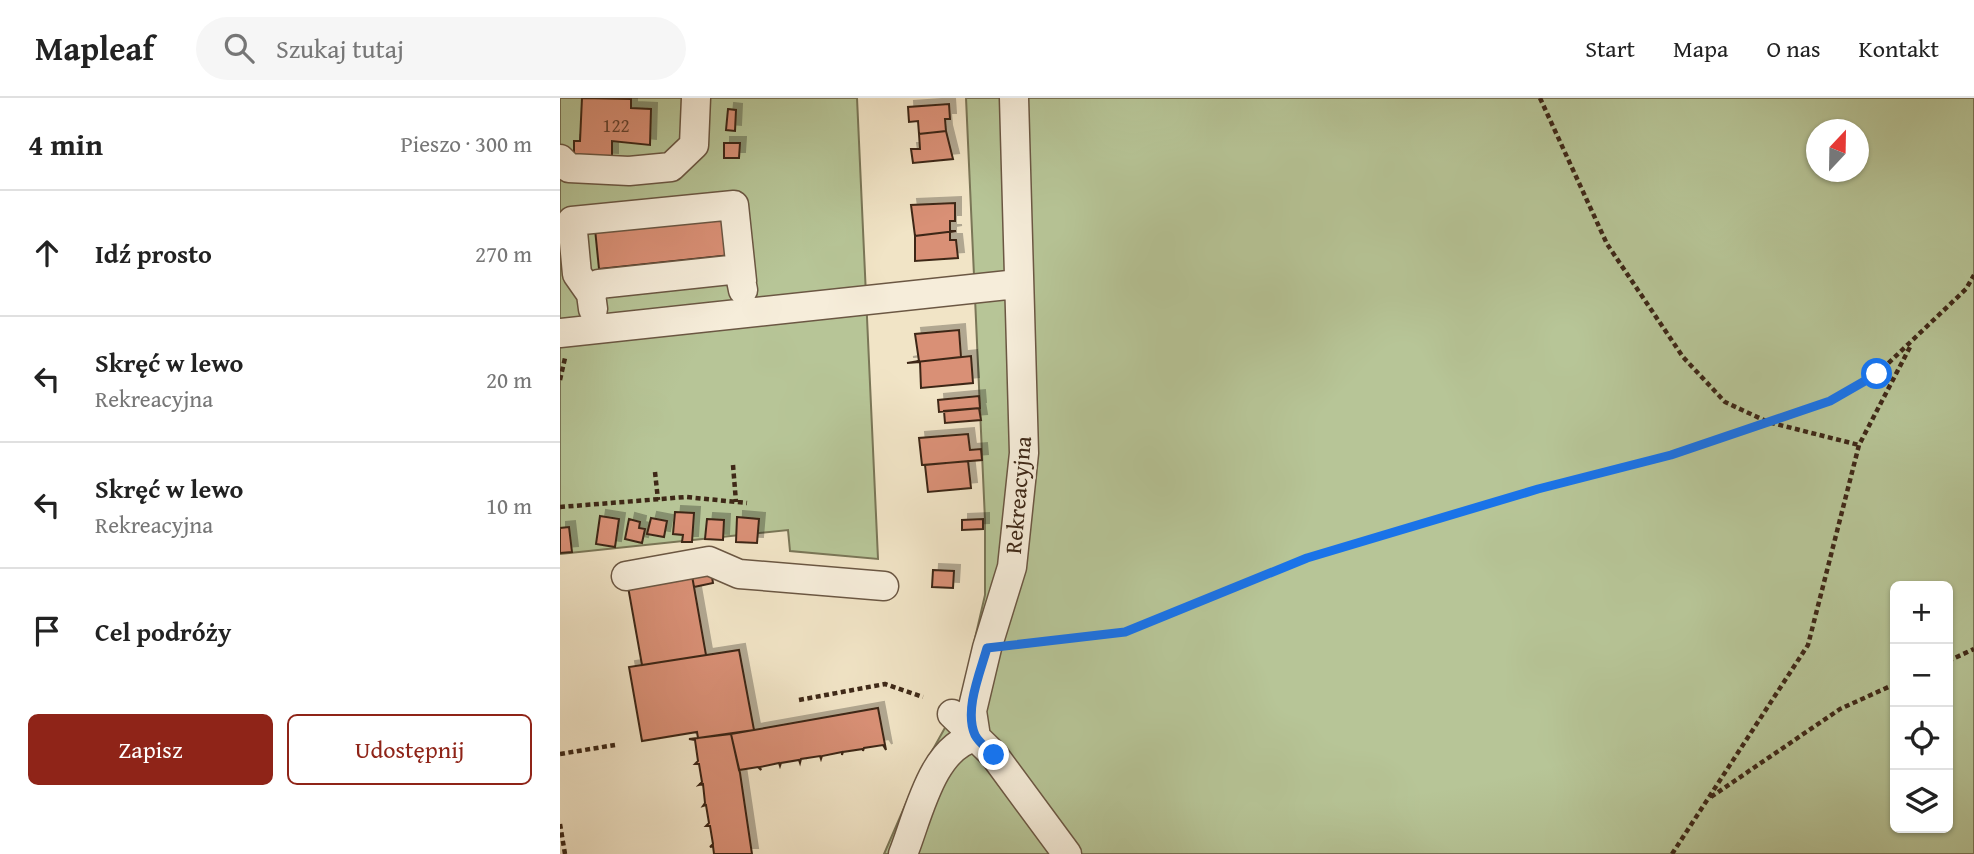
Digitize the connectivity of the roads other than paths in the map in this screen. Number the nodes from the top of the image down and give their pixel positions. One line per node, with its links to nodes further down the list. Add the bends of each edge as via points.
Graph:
1 (696, 98): 3 (street, via 694,145 671,167 569,169)
2 (1014, 98): 5 (street, Rekreacyjna)
3 (560, 159)
4 (742, 281): 6 (street, via 730,270 599,285); 6 (street, via 734,205 572,221 578,274); 7 (street)
5 (1018, 284): 7 (street); 13 (street, Rekreacyjna, via 1024,453 1012,567 972,711)
6 (591, 294): 8 (street)
7 (746, 313): 8 (street)
8 (595, 329): 9 (street)
9 (560, 333)
10 (626, 576): 11 (street, via 709,561 739,574)
11 (884, 586)
12 (952, 714): 13 (street)
13 (976, 737): 14 (street, via 959,742 941,758); 15 (street)
14 (903, 854)
15 (1067, 854)

